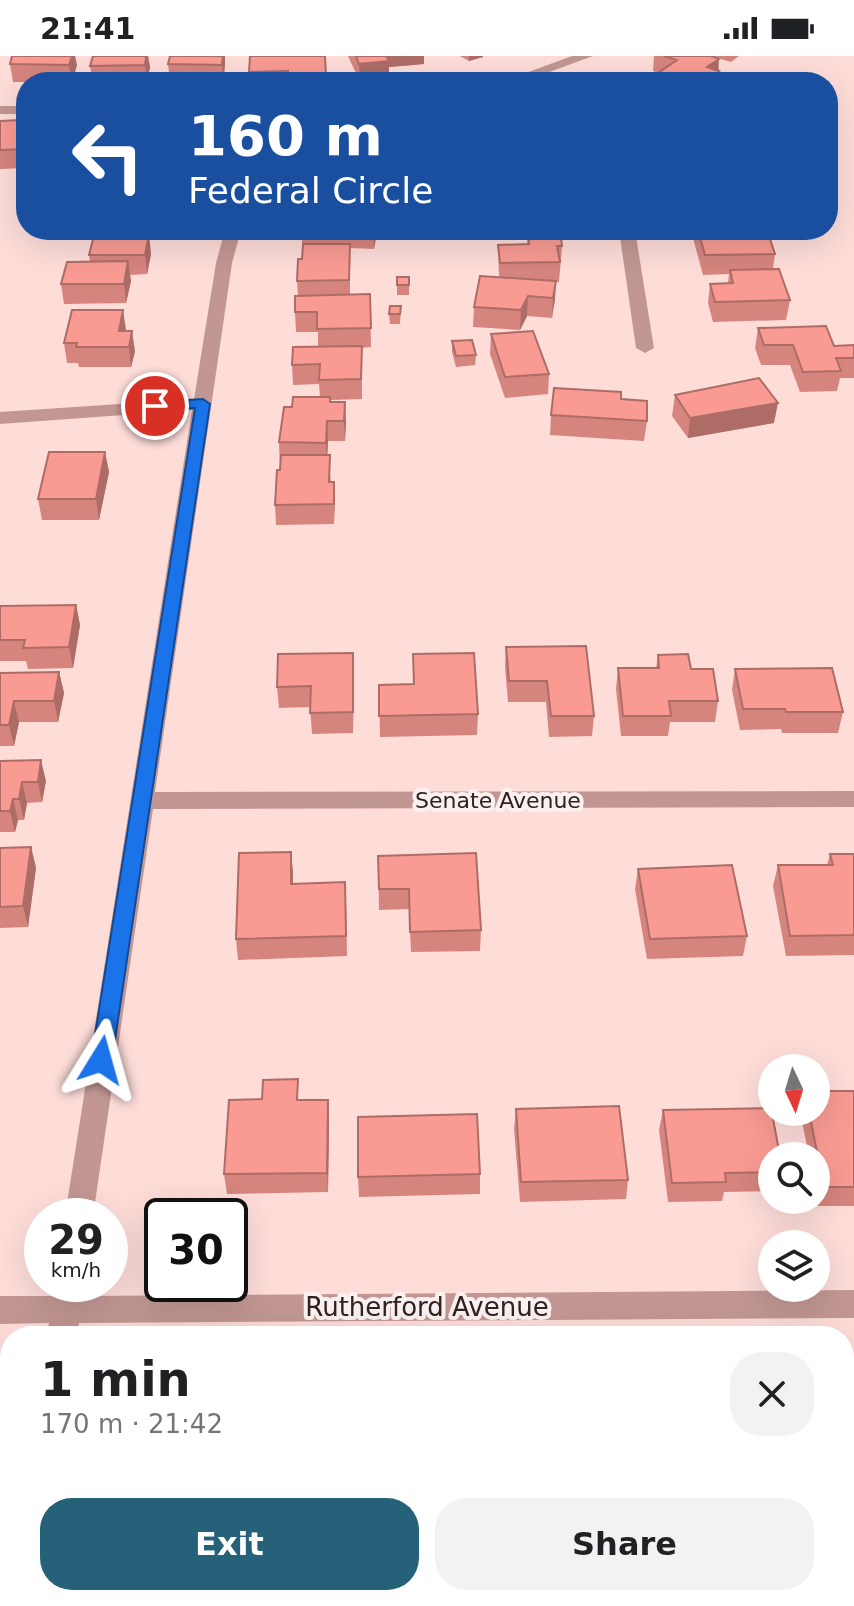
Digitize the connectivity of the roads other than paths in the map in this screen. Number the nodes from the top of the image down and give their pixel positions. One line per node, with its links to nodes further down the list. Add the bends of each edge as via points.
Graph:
1 (586, 56): 2 (street)
2 (551, 72)
3 (230, 240): 6 (street)
4 (629, 240): 5 (street)
5 (645, 348)
6 (203, 404): 7 (street); 9 (street)
7 (0, 418)
8 (854, 799): 9 (street, Senate Avenue)
9 (142, 801): 10 (street)
10 (82, 1198)
11 (854, 1304): 13 (street, Rutherford Avenue)
12 (0, 1310): 13 (street, Rutherford Avenue)
13 (66, 1310)

